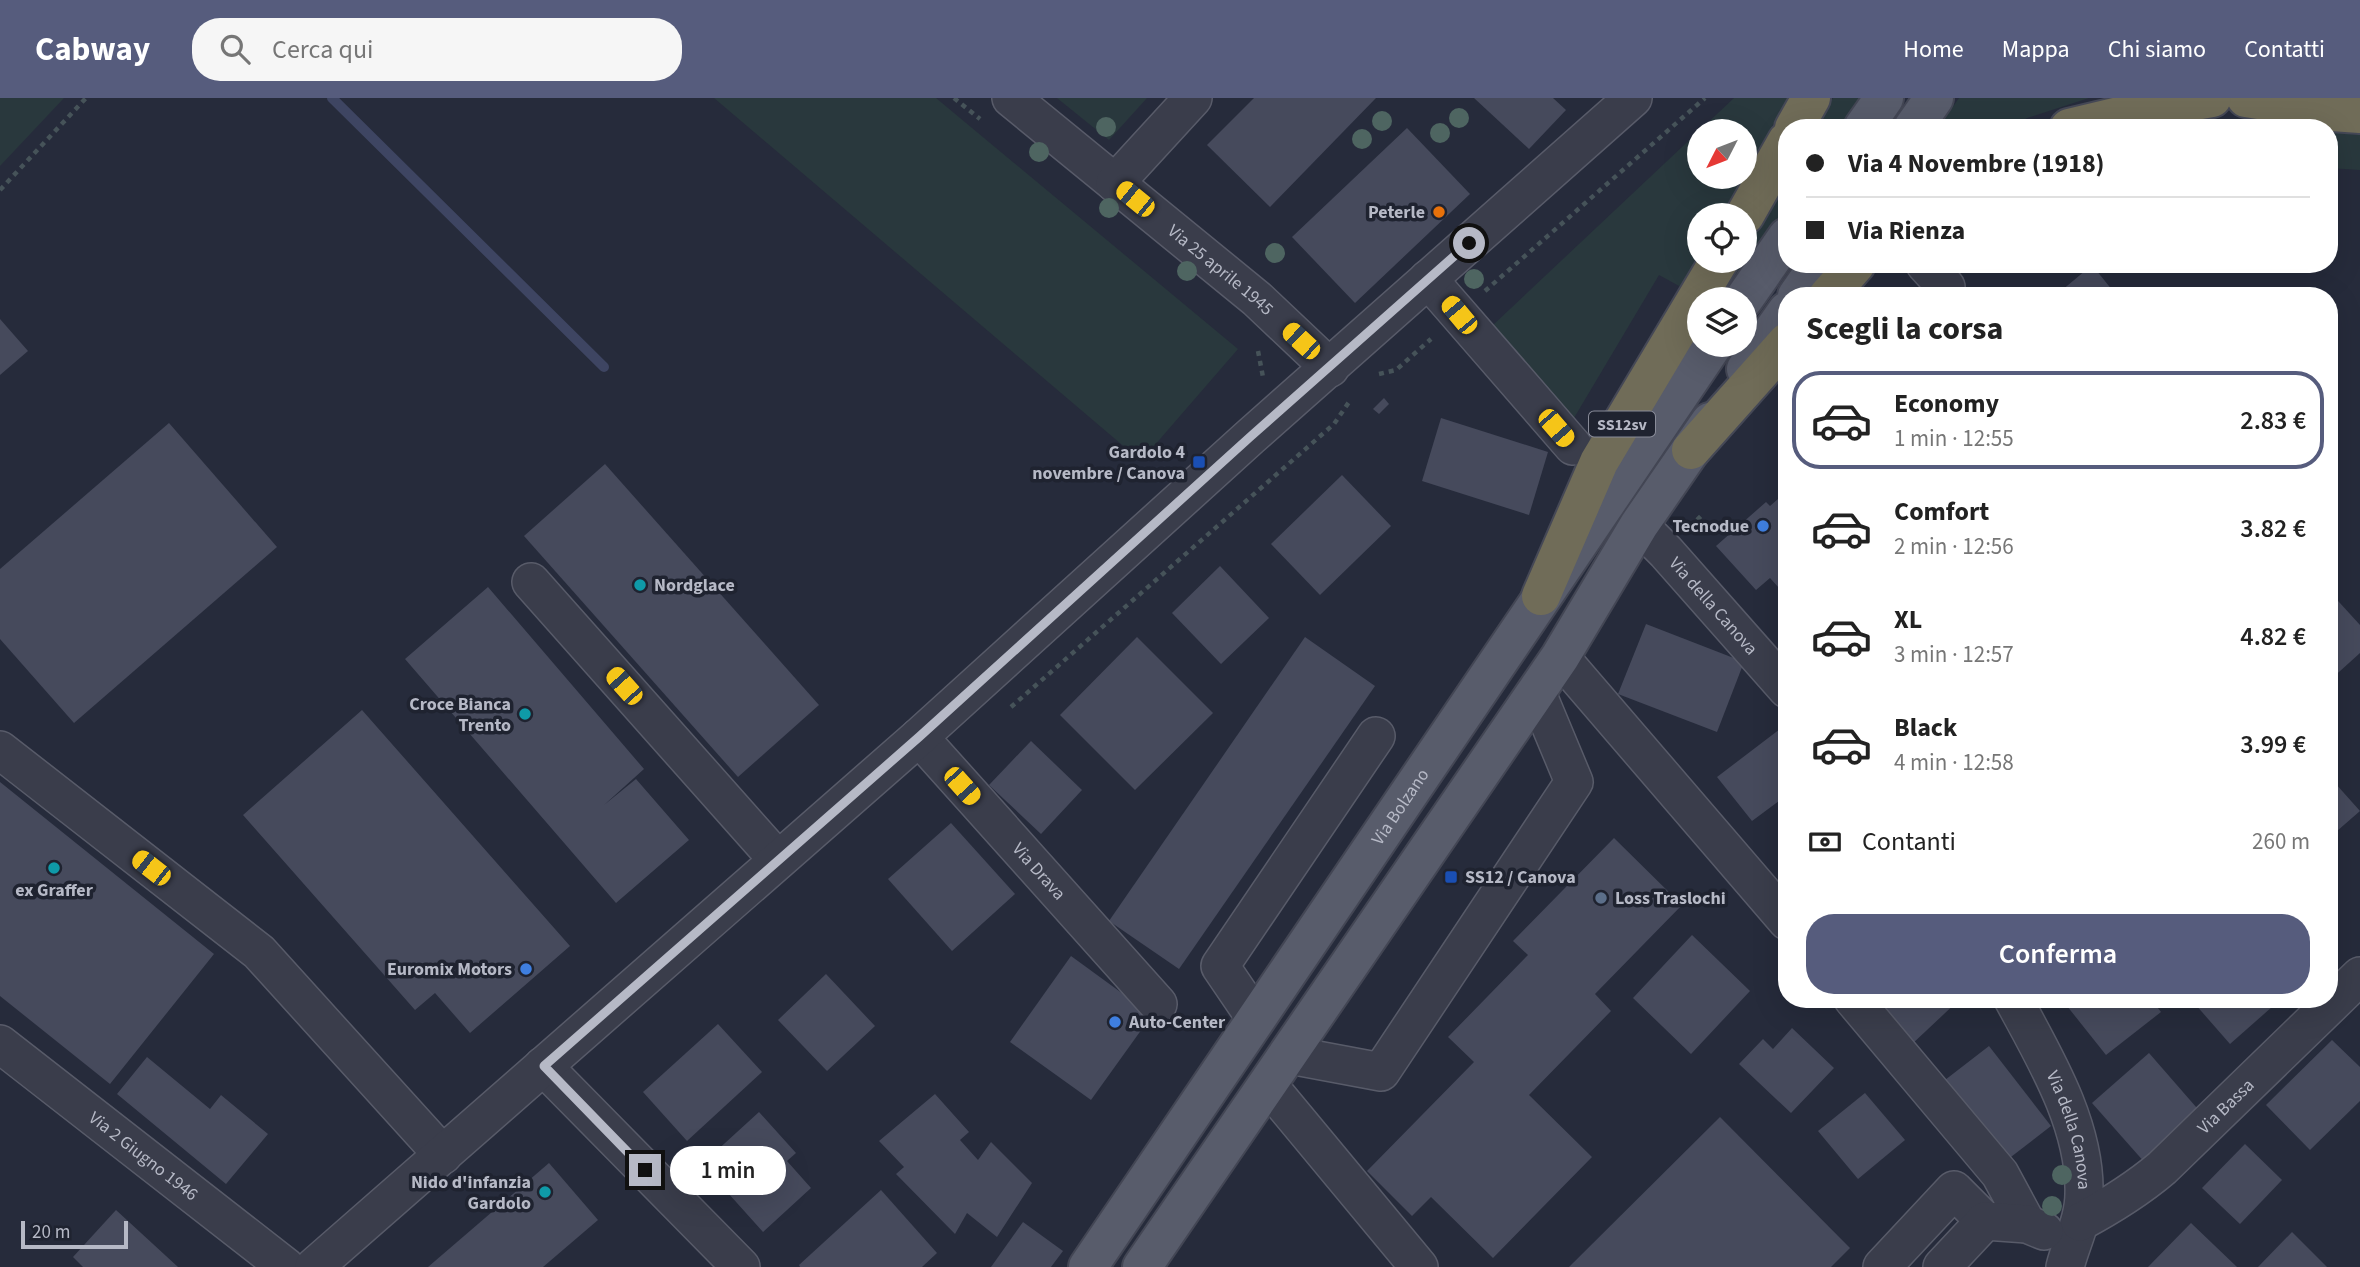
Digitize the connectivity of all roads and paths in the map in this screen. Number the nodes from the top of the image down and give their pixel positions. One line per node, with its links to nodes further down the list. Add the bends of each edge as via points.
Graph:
1 (86, 98): 19 (path)
2 (954, 98): 16 (path)
3 (1011, 98): 18 (street, Via 25 aprile 1945)
4 (1193, 98): 18 (street)
5 (1633, 98): 24 (street)
6 (1811, 98): 12 (highway)
7 (1884, 98): 13 (main road)
8 (1934, 98): 14 (main road)
9 (2212, 98): 15 (highway)
10 (2246, 98): 11 (highway)
11 (2360, 114)
12 (1799, 119)
13 (1869, 119)
14 (1919, 119)
15 (2106, 119)
16 (986, 124)
17 (1778, 157): 20 (highway)
18 (1115, 183): 31 (street, Via 25 aprile 1945, via 1257,299)
19 (0, 190)
20 (1752, 203)
21 (1778, 250): 25 (main road)
22 (1712, 273): 37 (highway, SS12sv, via 1599,462)
23 (1848, 273): 26 (highway)
24 (1428, 279): 31 (street); 33 (street)
25 (1752, 287)
26 (1836, 287)
27 (1778, 324): 34 (main road)
28 (1258, 349): 32 (path)
29 (1778, 352): 34 (highway)
30 (1705, 357): 37 (main road, Via Bolzano)
31 (1330, 368): 42 (street)
32 (1264, 380)
33 (1573, 446)
34 (1690, 450): 35 (main road)
35 (1639, 525): 38 (main road); 39 (street, Via della Canova)
36 (531, 582): 44 (street)
37 (1541, 596): 52 (main road, Via Bolzano)
38 (1560, 657): 40 (main road); 45 (street)
39 (1778, 679)
40 (1536, 691): 54 (main road); 54 (street, via 1574,782 1381,1072)
41 (1376, 736): 52 (street, via 1220,966)
42 (919, 737): 44 (street); 48 (street, Via Drava)
43 (0, 750): 57 (street, via 259,952)
44 (778, 860): 55 (street)
45 (1778, 910)
46 (2360, 976): 47 (street, Via Bassa)
47 (2338, 997)
48 (1158, 1004)
49 (1861, 1008): 59 (street, via 2000,1174)
50 (2018, 1008): 60 (street, Via della Canova, via 2077,1133 2084,1196)
51 (2327, 1008): 60 (street, Via Bassa, via 2154,1174 2107,1208)
52 (1256, 1019): 64 (main road, Via Bolzano)
53 (0, 1044): 61 (street, Via 2 Giugno 1946)
54 (1290, 1055): 56 (main road)
55 (544, 1066): 57 (street); 63 (street)
56 (1268, 1085): 65 (main road); 66 (street)
57 (443, 1155): 62 (street)
58 (1985, 1221): 59 (street); 67 (street, via 1954,1190); 68 (street)
59 (2027, 1224): 60 (street)
60 (2072, 1244)
61 (286, 1267)
62 (314, 1267)
63 (741, 1267)
64 (1088, 1267)
65 (1143, 1267)
66 (1419, 1267)
67 (1882, 1267)
68 (1942, 1267)

